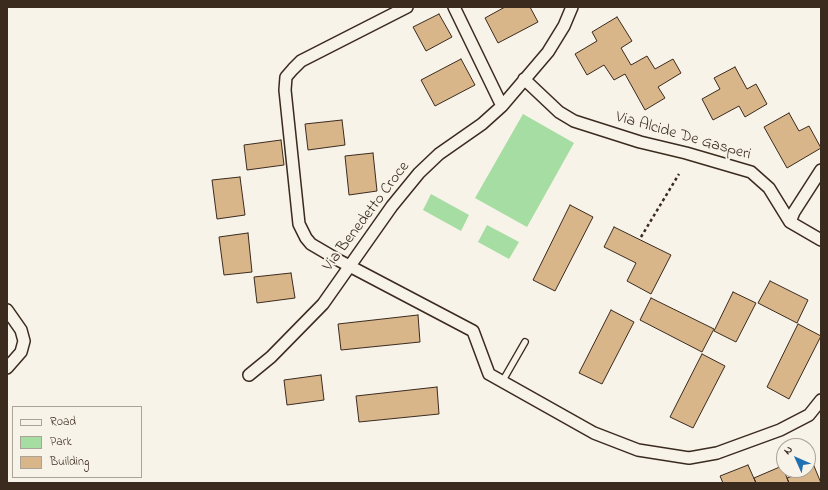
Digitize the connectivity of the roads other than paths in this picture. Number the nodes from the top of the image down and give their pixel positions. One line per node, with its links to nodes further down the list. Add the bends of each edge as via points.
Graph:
1 (407, 7): 9 (street, via 301,61 286,77 285,90 299,224 311,244)
2 (454, 7): 5 (street)
3 (572, 7): 4 (street, Via Benedetto Croce, via 548,52)
4 (524, 79): 5 (street, Via Benedetto Croce); 7 (street, Via Alcide De Gasperi, via 559,112 574,121 750,172 769,188)
5 (502, 106): 9 (street, Via Benedetto Croce, via 418,173)
6 (821, 170): 7 (street)
7 (790, 222): 8 (street, Via Alcide De Gasperi)
8 (821, 240)
9 (350, 266): 13 (street, Via Benedetto Croce, via 323,304 271,358); 14 (street, via 473,331 489,374)
10 (7, 310): 12 (street, via 21,330 24,341 21,352)
11 (525, 342): 14 (lane)
12 (7, 368)
13 (249, 375)
14 (502, 382): 15 (street, via 594,433 638,450 688,458 717,453 780,430 808,415)
15 (821, 400)

